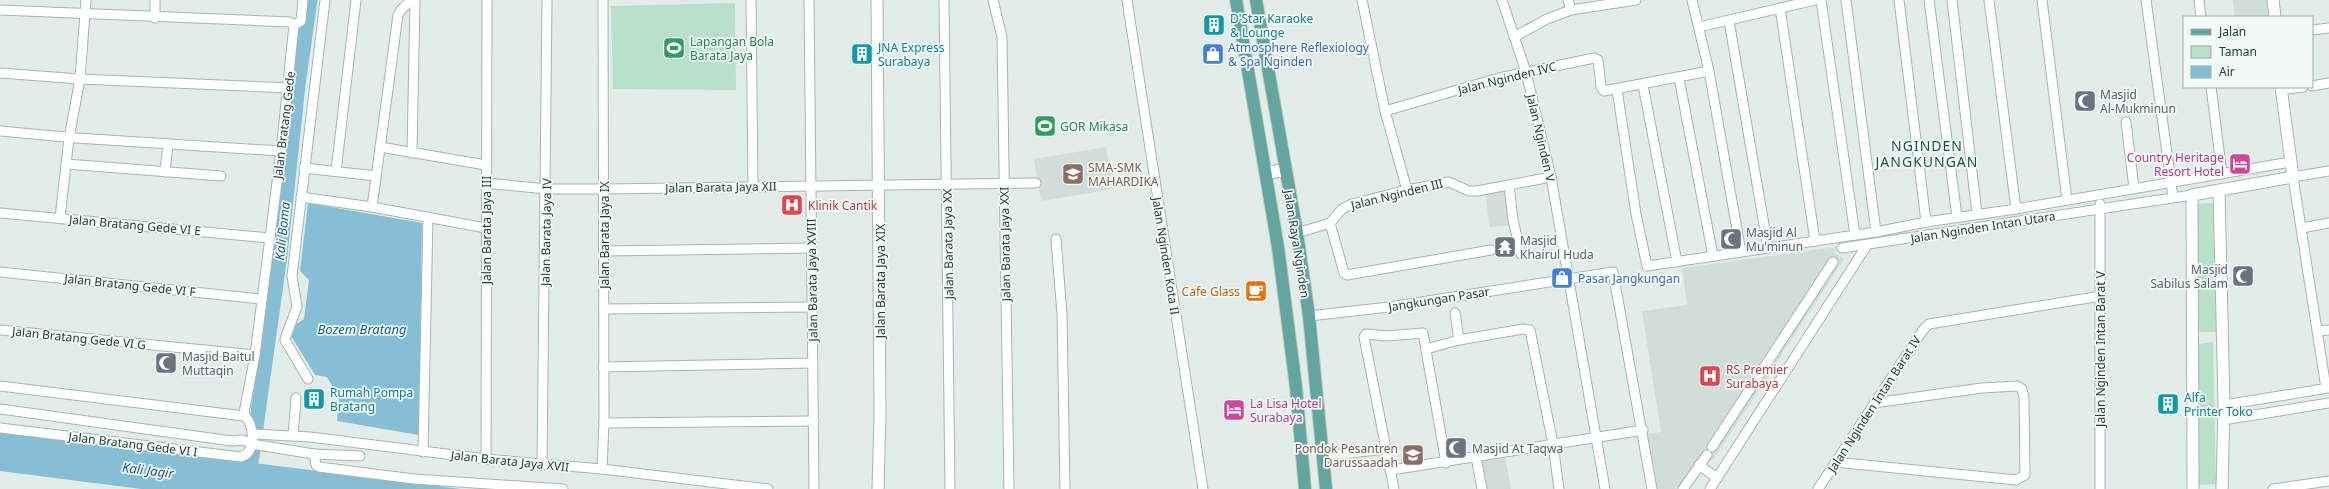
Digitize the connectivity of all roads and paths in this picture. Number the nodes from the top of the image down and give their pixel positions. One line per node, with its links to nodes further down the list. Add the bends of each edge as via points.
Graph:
1 (86, 0): 38 (street)
2 (155, 0): 41 (street)
3 (304, 0): 43 (street, via 301,21)
4 (325, 0): 71 (street)
5 (356, 0): 73 (street)
6 (411, 0): 65 (street, via 398,15)
7 (415, 0): 67 (street)
8 (487, 0): 70 (street, Jalan Barata Jaya III)
9 (547, 0): 92 (street, Jalan Barata Jaya IV)
10 (603, 0): 93 (street, Jalan Barata Jaya IX)
11 (751, 0): 89 (street)
12 (809, 0): 87 (street, Jalan Barata Jaya XVIII)
13 (877, 0): 88 (street, Jalan Barata Jaya XIX)
14 (944, 0): 85 (street, Jalan Barata Jaya XX)
15 (993, 0): 84 (street, Jalan Barata Jaya XXI, via 1002,37)
16 (1127, 0): 187 (street, Jalan Nginden Kota II)
17 (1236, 0): 76 (main road, Jalan Raya Nginden)
18 (1256, 0): 72 (main road, Jalan Raya Nginden)
19 (1362, 0): 60 (street)
20 (1502, 0): 47 (street, Jalan Nginden V)
21 (1568, 0): 37 (street)
22 (1636, 0): 37 (street)
23 (1692, 0): 44 (street)
24 (1815, 0): 35 (street)
25 (1820, 0): 115 (street)
26 (1846, 0): 113 (street)
27 (1899, 0): 108 (street)
28 (1929, 0): 106 (street)
29 (1952, 0): 104 (street)
30 (1989, 0): 101 (street)
31 (2042, 0): 99 (street)
32 (2146, 0): 91 (street)
33 (2199, 0): 39 (street)
34 (2273, 0): 40 (street)
35 (1780, 8): 42 (street); 119 (street)
36 (0, 10): 38 (street)
37 (1571, 10): 47 (street, via 1551,17)
38 (86, 14): 41 (street); 52 (street)
39 (2201, 16)
40 (2275, 16)
41 (155, 18): 43 (street, via 290,22)
42 (1729, 21): 44 (street); 122 (street)
43 (294, 25): 56 (street, Jalan Bratang Gede)
44 (1699, 27): 48 (street)
45 (2329, 28): 46 (street)
46 (2313, 30)
47 (1514, 37): 49 (street, Jalan Nginden V)
48 (1708, 71): 51 (street); 125 (street)
49 (1526, 72): 59 (street, Jalan Nginden IVC, via 1596,58 1601,88 1604,91); 60 (street, Jalan Nginden IVC); 80 (street, Jalan Nginden V)
50 (0, 73): 52 (street)
51 (1679, 78): 54 (street); 128 (street)
52 (80, 79): 56 (street); 63 (street)
53 (2329, 83): 55 (street)
54 (1643, 85): 59 (street); 129 (street)
55 (2313, 86)
56 (288, 88): 66 (street, Jalan Bratang Gede)
57 (2210, 88): 77 (street)
58 (2285, 88): 68 (street)
59 (1617, 90): 129 (street, via 1636,214 1647,266)
60 (1385, 112): 94 (street)
61 (2126, 122): 90 (street)
62 (0, 131): 63 (street)
63 (70, 138): 64 (street); 69 (street)
64 (168, 144): 66 (street); 75 (street)
65 (380, 147): 67 (street); 79 (street)
66 (281, 151): 116 (street, Jalan Bratang Gede)
67 (412, 153): 70 (street)
68 (2290, 162): 77 (street); 81 (street)
69 (66, 164): 75 (street); 107 (street)
70 (486, 165): 83 (street, Jalan Barata Jaya III)
71 (304, 168): 73 (street); 98 (street)
72 (1285, 170): 76 (main road); 114 (main road, Jalan Raya Nginden)
73 (336, 171): 79 (street)
74 (2329, 171): 81 (street, Jalan Nginden Intan Utara)
75 (164, 172): 78 (street)
76 (1266, 173): 188 (main road, Jalan Raya Nginden, via 1288,321)
77 (2222, 174): 91 (street)
78 (221, 176)
79 (376, 176): 100 (street)
80 (1551, 177): 86 (street, Jalan Nginden III); 131 (street, Jalan Nginden V)
81 (2293, 177): 95 (street, Jalan Nginden Intan Utara); 112 (street)
82 (1036, 182): 84 (street, Jalan Barata Jaya XII)
83 (486, 183): 92 (street, Jalan Barata Jaya XII); 111 (street, Jalan Barata Jaya III)
84 (1004, 183): 85 (street, Jalan Barata Jaya XII); 185 (street, Jalan Barata Jaya XXI)
85 (947, 185): 88 (street, Jalan Barata Jaya XII); 184 (street, Jalan Barata Jaya XX)
86 (1509, 185): 94 (street, Jalan Nginden III, via 1473,191 1453,182 1445,182); 126 (street, via 1513,220)
87 (811, 186): 88 (street, Jalan Barata Jaya XII); 89 (street, Jalan Barata Jaya XII); 121 (street, Jalan Barata Jaya XVIII)
88 (879, 186): 183 (street, Jalan Barata Jaya XIX)
89 (753, 187): 93 (street, Jalan Barata Jaya XII)
90 (2134, 188): 91 (street); 97 (street)
91 (2172, 188): 96 (street, Jalan Nginden Intan Utara); 102 (street, Jalan Nginden Intan Utara)
92 (546, 189): 93 (street, Jalan Barata Jaya XII); 173 (street, Jalan Barata Jaya IV)
93 (604, 189): 124 (street, Jalan Barata Jaya IX)
94 (1406, 190): 109 (street, Jalan Nginden III, via 1352,204 1342,209)
95 (2219, 190): 96 (street, Jalan Nginden Intan Utara); 152 (street)
96 (2192, 194): 199 (street)
97 (2100, 195): 99 (street); 102 (street)
98 (301, 197): 100 (street); 146 (street, via 292,276 297,307 285,340)
99 (2067, 200): 101 (street)
100 (372, 207): 105 (street)
101 (2016, 209): 104 (street)
102 (2100, 209): 120 (street, Jalan Nginden Intan Utara); 132 (street, Jalan Nginden Intan Barat V)
103 (0, 213): 107 (street, Jalan Bratang Gede VI E)
104 (1977, 214): 106 (street)
105 (428, 217): 111 (street); 165 (street)
106 (1957, 217): 108 (street)
107 (60, 218): 116 (street, Jalan Bratang Gede VI E)
108 (1926, 222): 113 (street)
109 (1330, 223): 114 (street); 123 (street, via 1344,273 1347,275)
110 (2329, 223): 112 (street)
111 (486, 228): 170 (street, Jalan Barata Jaya III)
112 (2302, 228): 140 (street)
113 (1876, 232): 115 (street)
114 (1297, 233): 137 (main road, Jalan Raya Nginden)
115 (1855, 235): 117 (street)
116 (269, 238): 133 (street, Jalan Bratang Gede)
117 (1840, 238): 119 (street); 127 (street)
118 (1056, 239): 186 (street, via 1062,314)
119 (1815, 241): 122 (street)
120 (1866, 245): 127 (street, Jalan Nginden Intan Utara); 177 (street)
121 (812, 248): 124 (street); 134 (street, Jalan Barata Jaya XVIII)
122 (1768, 248): 125 (street)
123 (1491, 250)
124 (604, 251): 135 (street, Jalan Barata Jaya IX)
125 (1741, 252): 128 (street)
126 (1521, 254)
127 (1837, 255): 174 (street)
128 (1713, 256): 129 (street)
129 (1677, 262)
130 (0, 272): 133 (street, Jalan Bratang Gede VI F)
131 (1569, 278): 137 (street, Jangkungan Pasar, via 1389,307); 159 (street, Jangkungan Pasar, via 1613,272); 161 (street, Jalan Nginden V)
132 (2100, 296): 150 (street, Jalan Nginden Intan Barat IV, via 1929,324 1922,330); 198 (street, Jalan Nginden Intan Barat V)
133 (261, 299): 143 (street, Jalan Bratang Gede)
134 (812, 306): 135 (street); 144 (street, Jalan Barata Jaya XVIII)
135 (604, 309): 145 (street, Jalan Barata Jaya IX)
136 (1455, 313): 141 (street)
137 (1309, 316): 168 (main road, Jalan Raya Nginden)
138 (0, 330): 143 (street, Jalan Bratang Gede VI G)
139 (2329, 330): 140 (street)
140 (2319, 331): 148 (street)
141 (1459, 340): 142 (street); 163 (street, via 1530,330)
142 (1426, 348): 164 (street, via 1424,335 1420,332 1364,336); 172 (street)
143 (254, 355): 154 (street, Jalan Bratang Gede)
144 (813, 363): 145 (street); 156 (street, Jalan Barata Jaya XVIII)
145 (603, 367): 157 (street, Jalan Barata Jaya IX)
146 (308, 379)
147 (0, 386): 154 (street)
148 (2328, 388): 152 (street)
149 (296, 398): 160 (street)
150 (1874, 403): 171 (street, Jalan Nginden Intan Barat IV); 171 (street, via 1995,386 2017,386 2022,390 2024,397 2026,474 2016,480)
151 (2329, 403): 155 (street)
152 (2224, 405): 155 (street)
153 (0, 409): 162 (street, via 225,440)
154 (244, 416): 162 (street, via 250,422)
155 (2223, 420): 200 (street)
156 (814, 421): 157 (street); 182 (street, Jalan Barata Jaya XVIII)
157 (604, 423): 175 (street, Jalan Barata Jaya IX)
158 (0, 428): 162 (street, Jalan Bratang Gede VI I, via 241,457 245,456)
159 (1643, 430): 161 (street); 194 (street)
160 (293, 436): 162 (street, Jalan Barata Jaya XVII); 165 (street, Jalan Barata Jaya XVII)
161 (1597, 437): 163 (street); 193 (street, Jalan Nginden V)
162 (255, 439): 166 (street)
163 (1553, 444): 169 (street); 192 (street)
164 (1386, 449): 168 (street); 176 (street)
165 (423, 452): 170 (street, Jalan Barata Jaya XVII)
166 (314, 454): 167 (street); 180 (street, via 316,465 319,467 414,478)
167 (360, 456)
168 (1323, 456): 189 (main road, Jalan Raya Nginden)
169 (1476, 457): 172 (street); 191 (street)
170 (486, 460): 173 (street, Jalan Barata Jaya XVII)
171 (1836, 462): 197 (street, Jalan Nginden Intan Barat IV)
172 (1446, 463): 176 (street)
173 (542, 465): 175 (street, Jalan Barata Jaya XVII)
174 (1699, 465): 177 (street); 195 (street)
175 (602, 469): 181 (street, Jalan Barata Jaya XVII)
176 (1391, 470): 190 (street)
177 (1718, 478): 196 (street)
178 (2329, 481): 179 (street)
179 (2300, 487): 201 (street)
180 (563, 489)
181 (768, 489)
182 (814, 489)
183 (878, 489)
184 (950, 489)
185 (1009, 489)
186 (1065, 489)
187 (1203, 489)
188 (1305, 489)
189 (1326, 489)
190 (1394, 489)
191 (1482, 489)
192 (1559, 489)
193 (1605, 489)
194 (1652, 489)
195 (1683, 489)
196 (1710, 489)
197 (1818, 489)
198 (2100, 489)
199 (2193, 489)
200 (2222, 489)
201 (2273, 489)

